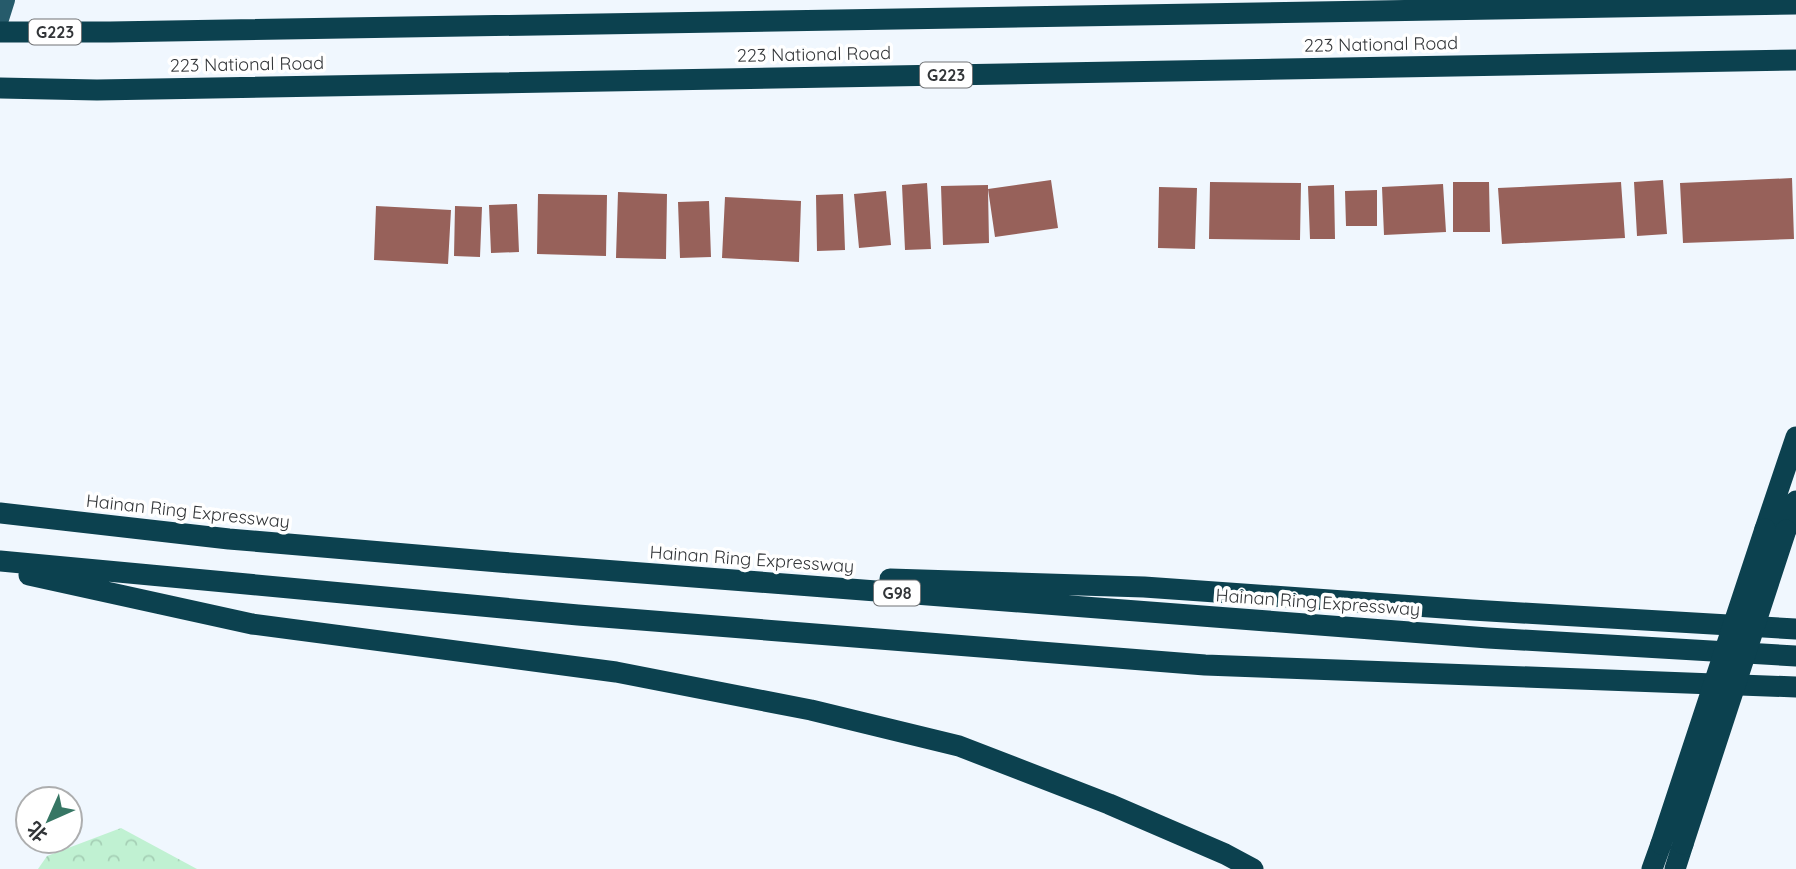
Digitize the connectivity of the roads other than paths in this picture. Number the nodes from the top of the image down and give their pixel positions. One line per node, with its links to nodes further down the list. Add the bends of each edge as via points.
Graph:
1 (6, 0): 3 (main road)
2 (1796, 4): 4 (highway, 223 National Road / G223)
3 (0, 19)
4 (0, 32)
5 (1796, 60): 6 (highway, 223 National Road / G223)
6 (0, 89)
7 (1796, 437): 10 (highway)
8 (1796, 501): 10 (highway)
9 (0, 513): 13 (highway, Hainan Ring Expressway / G98, via 229,539)
10 (1775, 530): 18 (highway, bridge); 19 (highway, bridge)
11 (0, 561): 16 (highway, via 578,615 1205,665)
12 (0, 569): 17 (highway, via 252,625 616,672 825,713 959,746 1109,804)
13 (703, 578): 14 (highway, via 1144,587); 15 (highway, Hainan Ring Expressway / G98, via 1488,638)
14 (1796, 629)
15 (1796, 656)
16 (1796, 687)
17 (1253, 869)
18 (1652, 869)
19 (1675, 869)

